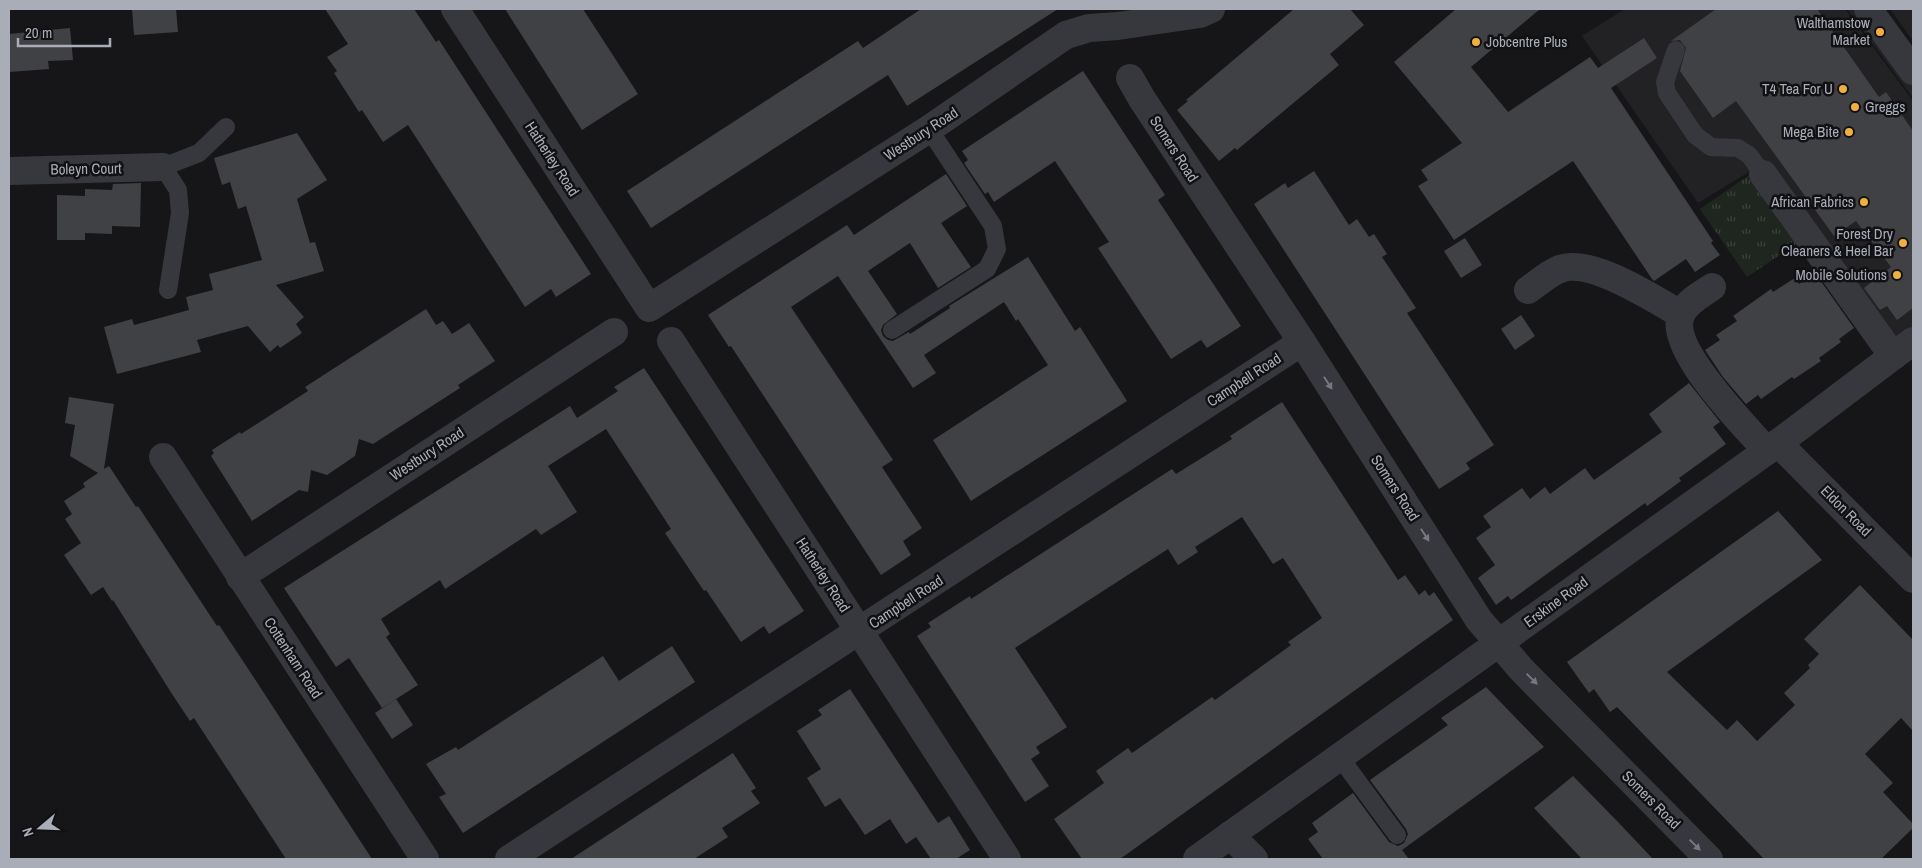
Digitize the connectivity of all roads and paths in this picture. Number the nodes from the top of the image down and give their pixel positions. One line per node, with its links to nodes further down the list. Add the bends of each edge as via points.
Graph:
1 (455, 9): 15 (street, Hatherley Road)
2 (1211, 9): 8 (street, Westbury Road, via 1200,14 1072,32)
3 (1868, 9): 5 (street)
4 (1676, 50): 9 (lane, via 1665,82 1667,93 1695,136 1711,147 1738,148)
5 (1913, 71)
6 (1130, 78): 20 (street, Somers Road)
7 (226, 128): 10 (lane, Boleyn Court, via 199,153)
8 (929, 129): 15 (street, Westbury Road); 17 (lane, via 993,226 997,249 987,269)
9 (1756, 165): 21 (street)
10 (163, 167): 11 (street, Boleyn Court); 13 (lane, via 178,190 180,213)
11 (9, 171)
12 (1712, 287): 16 (street)
13 (168, 290)
14 (1528, 290): 16 (street, via 1561,269 1584,267 1620,281)
15 (649, 308)
16 (1681, 314): 22 (street, Eldon Road, via 1678,324 1680,338 1693,363 1732,412)
17 (892, 330)
18 (614, 332): 24 (street, Westbury Road)
19 (671, 342): 26 (street, Hatherley Road)
20 (1302, 342): 26 (street, Campbell Road); 27 (street, Somers Road, one-way to 27, via 1479,620)
21 (1903, 349): 22 (street, Erskine Road)
22 (1772, 447): 25 (street, Eldon Road); 27 (street, Erskine Road)
23 (163, 457): 24 (street, Cottenham Road)
24 (240, 577): 31 (street, Cottenham Road)
25 (1913, 579)
26 (860, 632): 32 (street, Campbell Road); 33 (street, Hatherley Road)
27 (1498, 644): 28 (street, Erskine Road); 36 (street, Somers Road, one-way to 36)
28 (1339, 756): 29 (street, Erskine Road); 30 (lane)
29 (1230, 835): 34 (street, Erskine Road); 35 (street)
30 (1397, 835)
31 (425, 859)
32 (509, 859)
33 (1007, 859)
34 (1197, 859)
35 (1254, 859)
36 (1709, 859)

